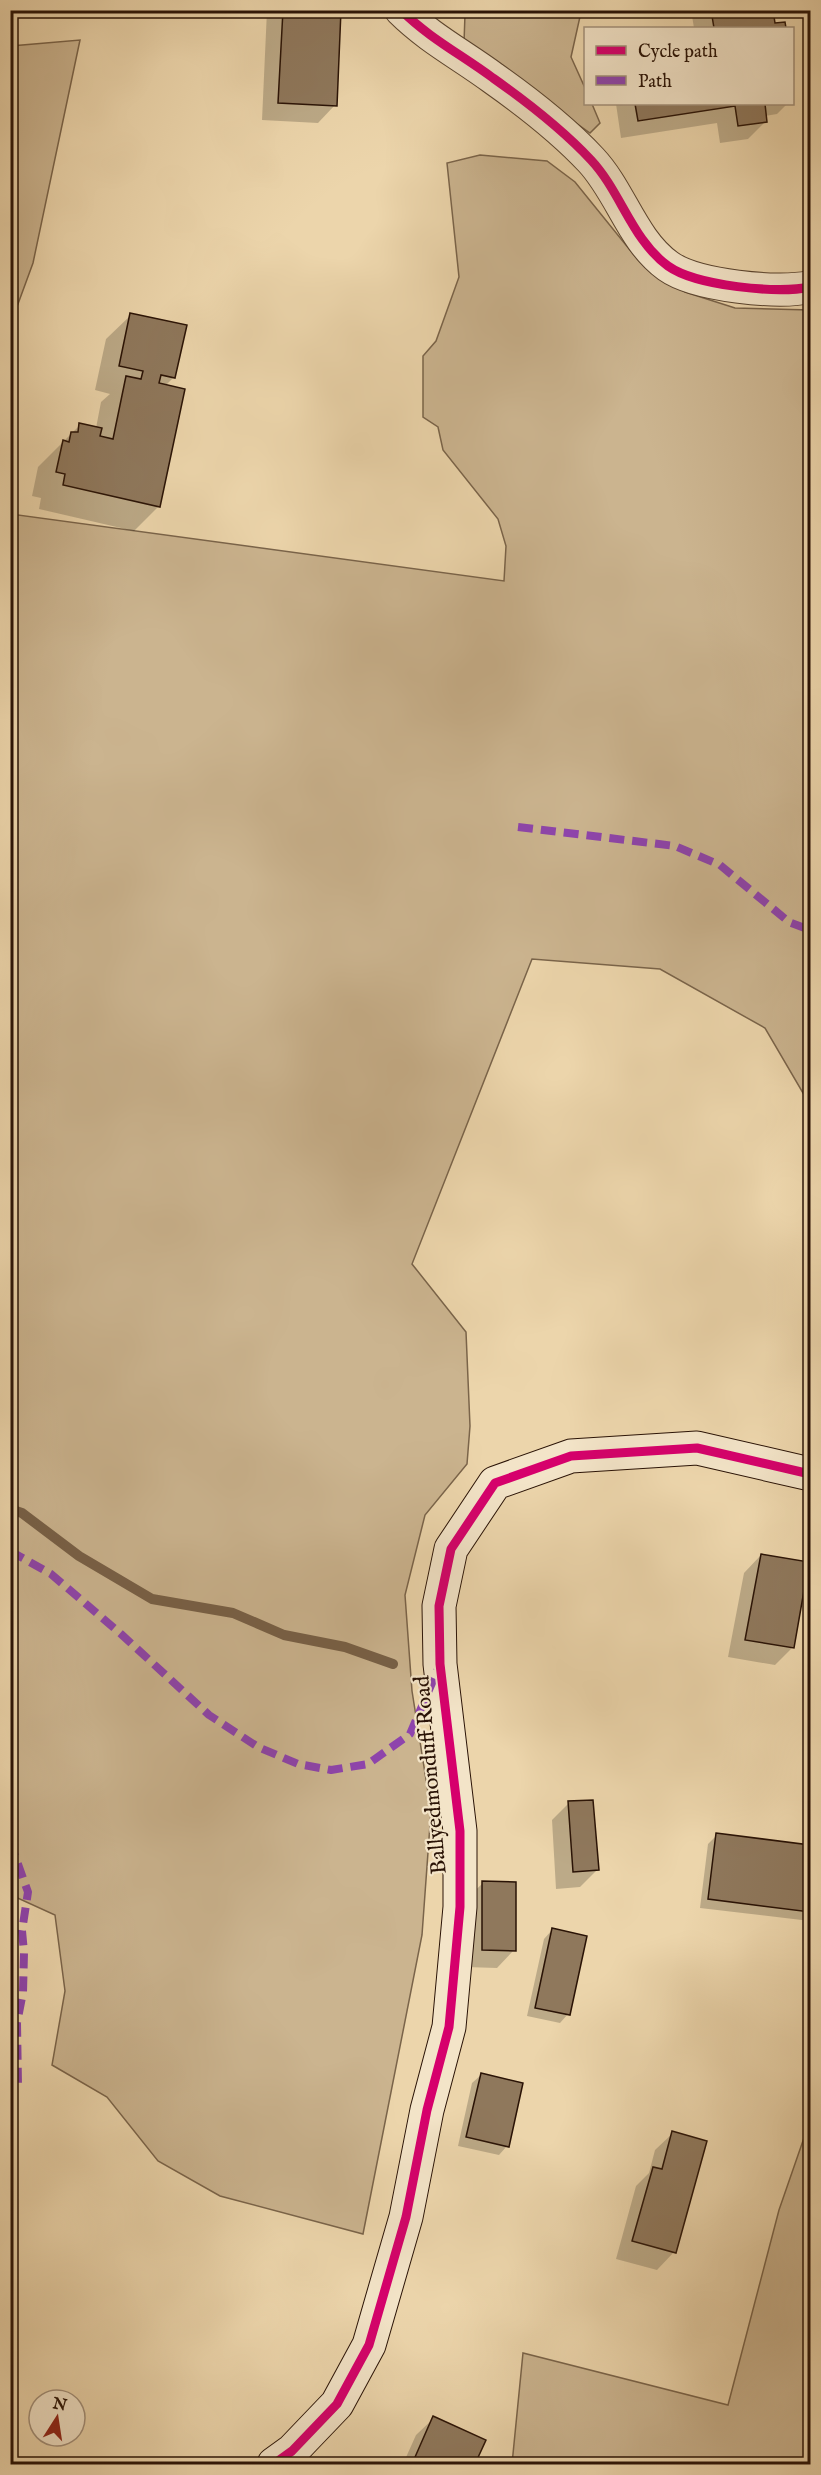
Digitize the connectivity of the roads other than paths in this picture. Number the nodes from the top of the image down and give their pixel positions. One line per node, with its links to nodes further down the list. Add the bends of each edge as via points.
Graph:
1 (401, 10): 2 (street, via 421,30 492,77 592,161 615,192 640,238 668,266 691,278 725,284 793,291)
2 (810, 287)
3 (810, 1474): 4 (street, Ballyedmonduff Road, via 697,1448 571,1456 495,1483 451,1549 440,1606 440,1664 460,1831 460,1907 448,2027 406,2217 369,2345 337,2404)
4 (274, 2464)

